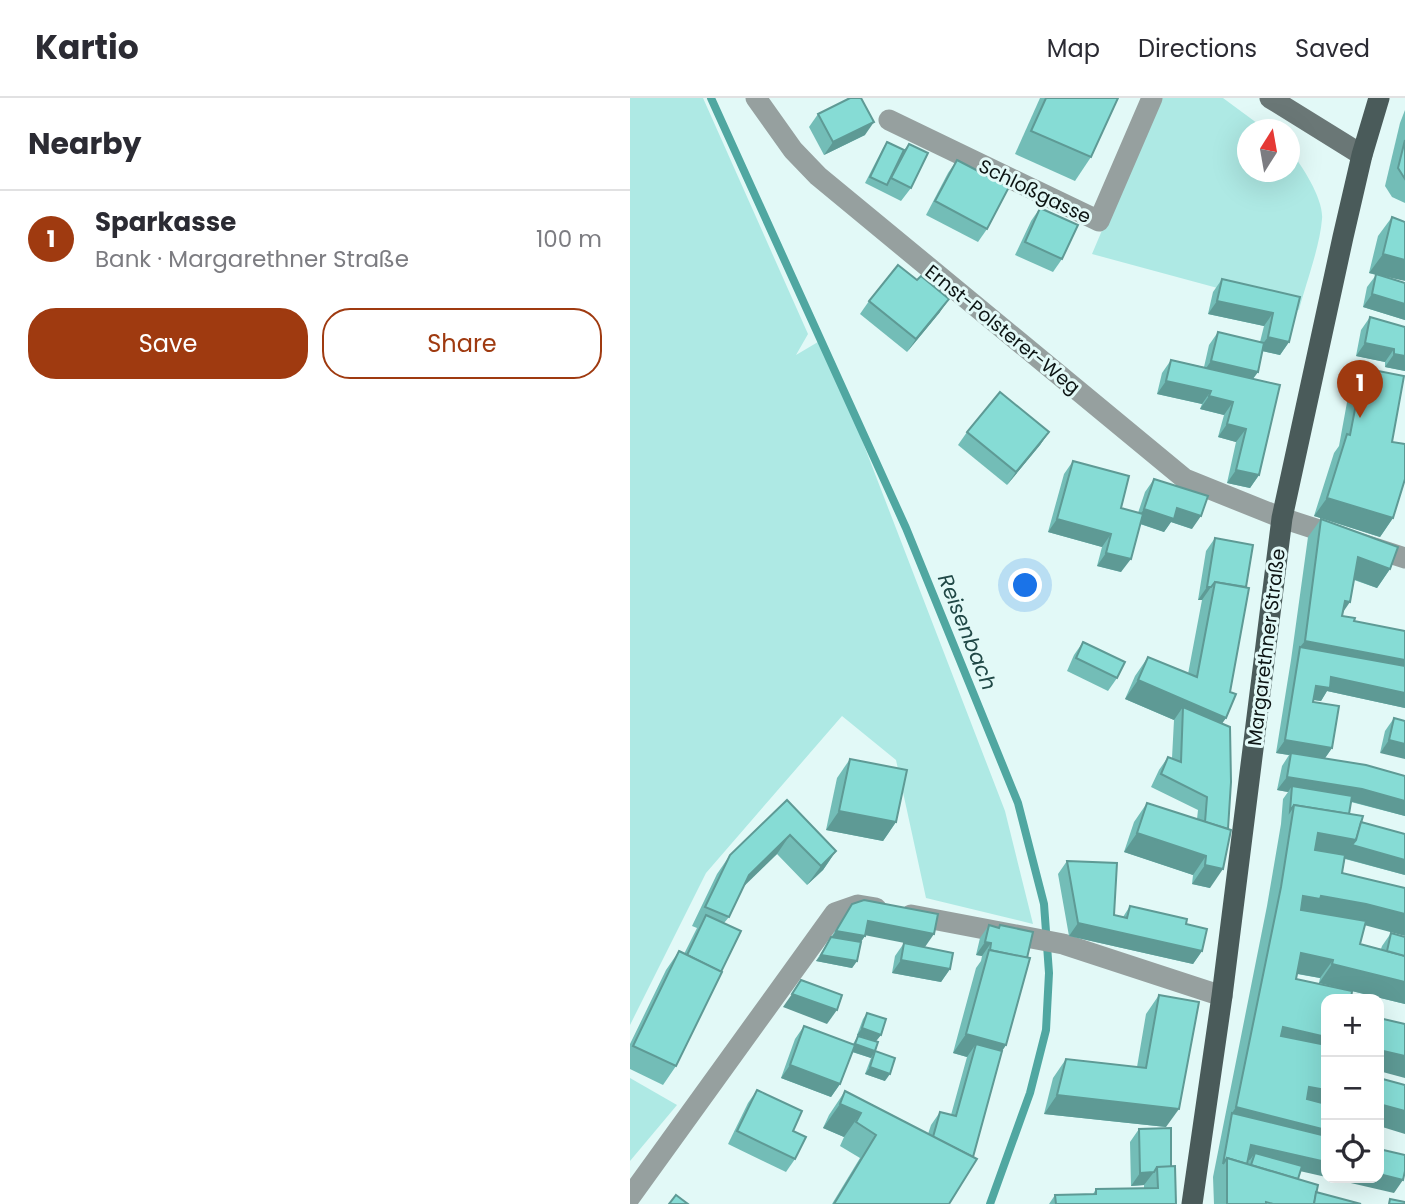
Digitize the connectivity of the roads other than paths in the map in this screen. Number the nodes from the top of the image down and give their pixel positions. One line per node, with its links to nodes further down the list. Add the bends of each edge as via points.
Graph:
1 (756, 98): 7 (street, Ernst-Polsterer-Weg, via 818,176 1185,479)
2 (1152, 98): 5 (street, Schloßgasse, via 1099,221)
3 (1270, 98): 6 (street)
4 (1379, 98): 6 (main road, Margarethner Straße)
5 (888, 120)
6 (1362, 155): 7 (main road, Margarethner Straße)
7 (1282, 518): 8 (street, Ernst-Polsterer-Weg); 9 (main road, Margarethner Straße)
8 (1405, 558)
9 (1222, 996): 10 (street, via 1063,944 858,905 835,913); 11 (main road, Margarethner Straße)
10 (630, 1197)
11 (1192, 1204)

